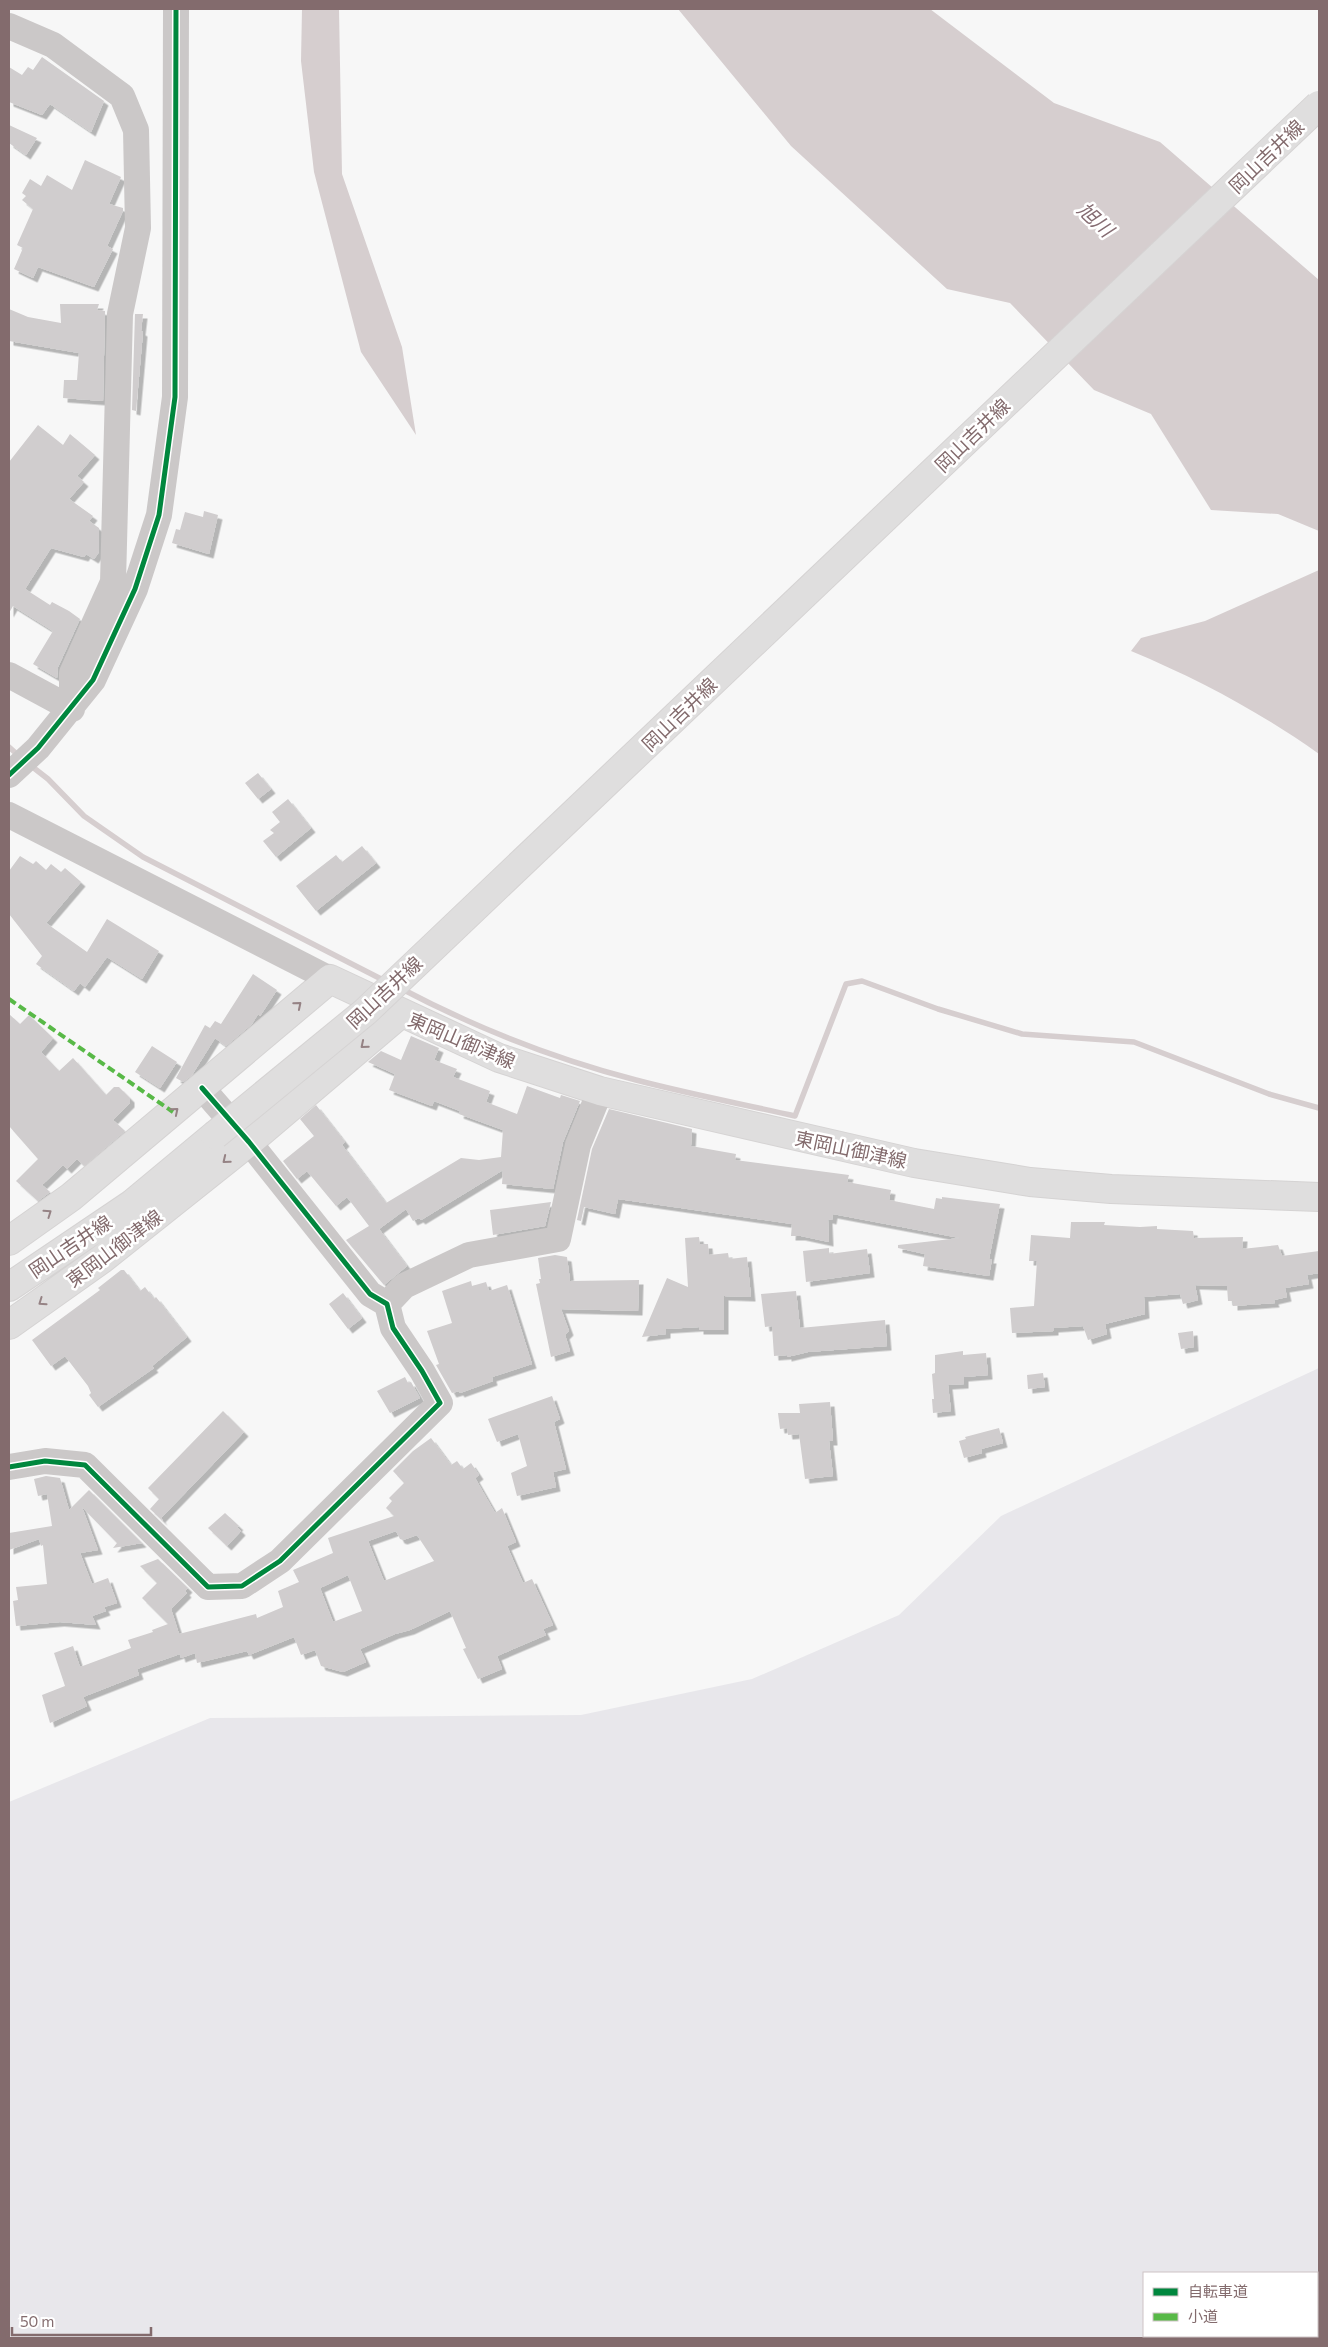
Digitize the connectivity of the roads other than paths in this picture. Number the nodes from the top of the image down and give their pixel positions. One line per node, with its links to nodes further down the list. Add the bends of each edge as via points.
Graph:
1 (176, 9): 5 (street, via 175,397 159,515 136,589 93,680)
2 (9, 26): 5 (street, via 53,45 122,96 136,130 138,228 120,314 113,582 72,673)
3 (1319, 105): 15 (main road, 岡山吉井線, bridge, via 372,1005 132,1204)
4 (9, 675): 5 (street)
5 (72, 709): 6 (street)
6 (9, 775)
7 (9, 815): 8 (street)
8 (330, 978): 9 (main road, 東岡山御津線); 10 (main road, one-way to 8)
9 (401, 1013): 11 (main road, 東岡山御津線, via 498,1058); 12 (main road, 東岡山御津線, one-way to 12)
10 (202, 1088): 12 (street); 14 (main road, one-way to 10, via 71,1198)
11 (600, 1091): 13 (main road, 東岡山御津線, via 914,1163 1030,1182 1111,1189); 16 (street, via 578,1145 558,1239 469,1256 404,1286)
12 (249, 1142): 16 (street, via 370,1294); 17 (main road, 東岡山御津線, one-way to 17, via 102,1259)
13 (1319, 1197)
14 (9, 1242)
15 (9, 1287)
16 (387, 1304): 18 (street, via 393,1328 440,1403 280,1562 242,1586 208,1587 85,1466 45,1461)
17 (9, 1326)
18 (9, 1467)

